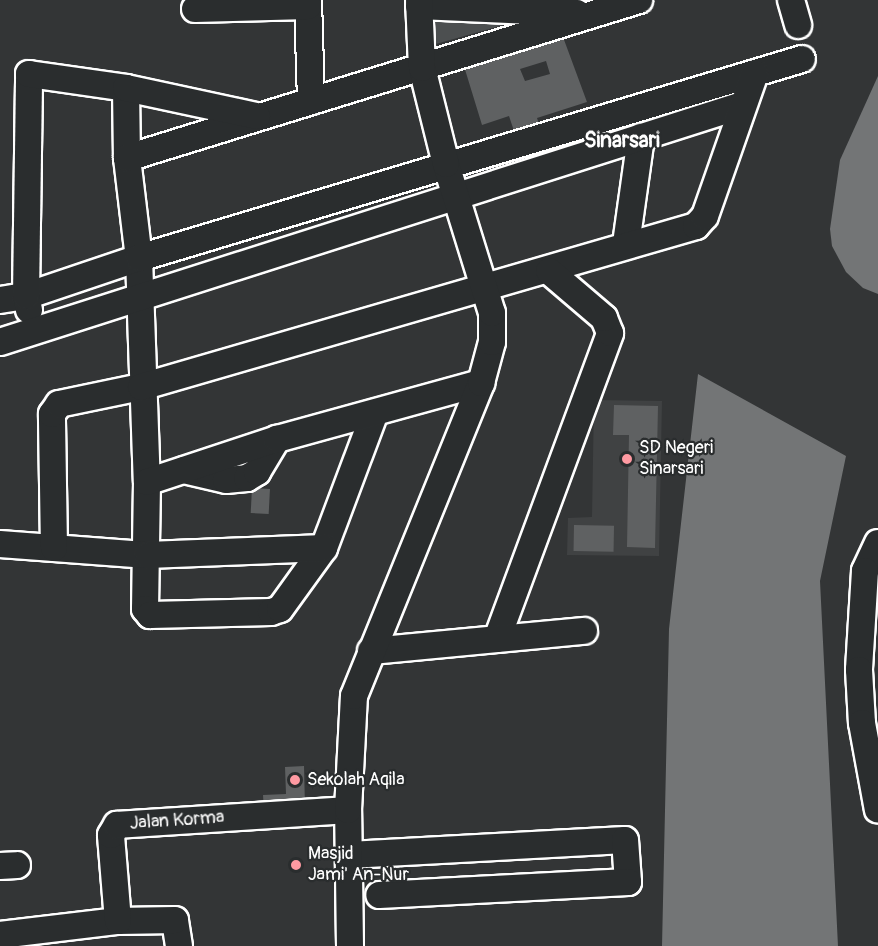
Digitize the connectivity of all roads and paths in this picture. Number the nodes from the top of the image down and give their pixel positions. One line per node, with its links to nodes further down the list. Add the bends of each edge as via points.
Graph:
1 (639, 0): 6 (street)
2 (791, 0): 7 (street)
3 (308, 3): 5 (street); 12 (street)
4 (419, 3): 6 (street); 9 (street)
5 (195, 9)
6 (593, 14): 9 (street)
7 (798, 25)
8 (802, 59): 10 (street)
9 (422, 68): 12 (street); 17 (street)
10 (756, 73): 13 (street); 17 (street)
11 (126, 88): 14 (street); 16 (street); 23 (street, via 37,72 28,76)
12 (311, 101): 14 (street)
13 (742, 105): 15 (street); 19 (street, via 701,222)
14 (261, 116): 16 (street)
15 (641, 137): 18 (street); 19 (street)
16 (127, 158): 20 (street)
17 (446, 165): 18 (street); 20 (street)
18 (457, 198): 22 (street); 25 (street)
19 (626, 244): 21 (street)
20 (139, 258): 23 (street); 25 (street)
21 (549, 271): 22 (street); 38 (street, via 604,318 610,333)
22 (484, 285): 28 (street, via 494,326); 29 (street)
23 (26, 296): 24 (street); 26 (street)
24 (0, 300)
25 (139, 300): 26 (street); 29 (street)
26 (34, 330): 27 (street)
27 (0, 342)
28 (480, 383): 30 (street); 39 (street)
29 (141, 387): 31 (street); 34 (street, via 54,408)
30 (374, 415): 31 (street, via 277,439); 35 (street)
31 (147, 482): 36 (street)
32 (878, 543): 41 (street, via 865,571 860,670 862,723)
33 (0, 544): 34 (street)
34 (54, 548): 36 (street)
35 (324, 548): 36 (street); 36 (street, via 284,604 271,612 150,615 145,609)
36 (148, 555)
37 (584, 631): 38 (street)
38 (497, 639): 39 (street)
39 (371, 651): 40 (street, via 354,696)
40 (348, 810): 42 (street); 44 (street, Jalan Korma, via 117,825 111,835)
41 (878, 810)
42 (349, 855): 43 (street, via 625,840 628,882); 47 (street)
43 (380, 895)
44 (118, 921): 45 (street); 46 (street, via 175,920)
45 (0, 935)
46 (179, 946)
47 (350, 946)

